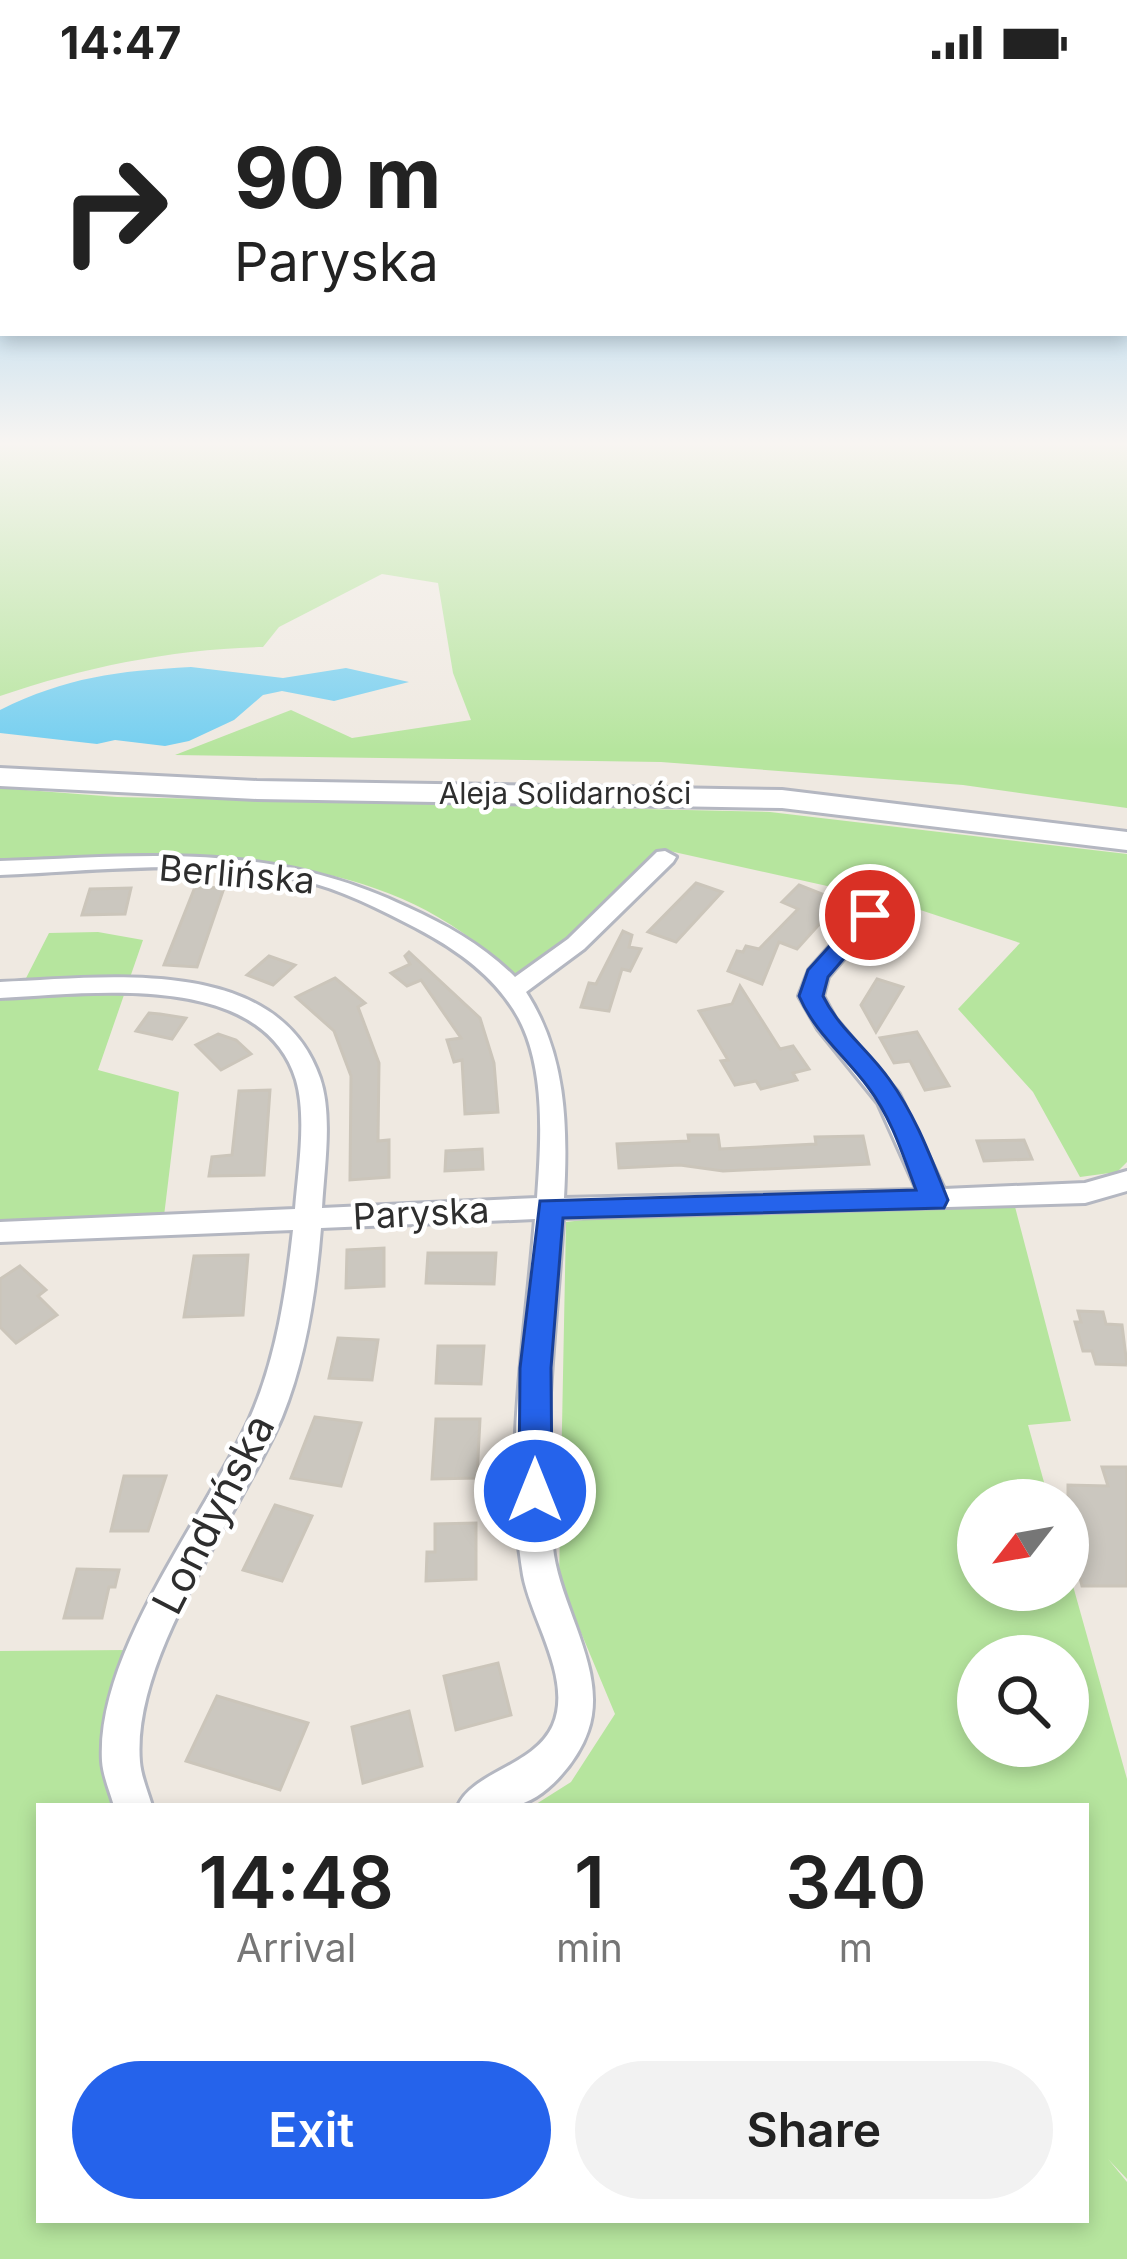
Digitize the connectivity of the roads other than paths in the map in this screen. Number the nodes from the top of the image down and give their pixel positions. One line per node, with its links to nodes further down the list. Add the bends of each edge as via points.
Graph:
1 (0, 762): 3 (main road, Aleja Solidarności, via 260,775 781,783)
2 (0, 777): 4 (main road, Aleja Solidarności, via 782,799)
3 (1127, 825)
4 (1127, 841)
5 (665, 857): 8 (street, via 576,944)
6 (0, 868): 8 (street, Berlińska, via 226,865 293,872 344,886 452,936)
7 (870, 915): 11 (street, via 817,975 811,996 904,1124)
8 (514, 989): 12 (street, Berlińska, via 550,1076)
9 (1, 994): 13 (street, Londyńska, via 178,989 267,1019 288,1039 308,1081)
10 (1127, 1181): 11 (street, Paryska, via 1085,1193)
11 (934, 1200): 12 (street, Paryska)
12 (550, 1208): 13 (street, Paryska); 16 (street, Berlińska, via 536,1368 535,1532 541,1582 575,1690 574,1721 559,1752)
13 (309, 1218): 14 (street, Paryska); 15 (street, Londyńska, via 287,1358 266,1417 147,1640 129,1695 120,1756)
14 (0, 1232)
15 (132, 1803)
16 (482, 1803)

